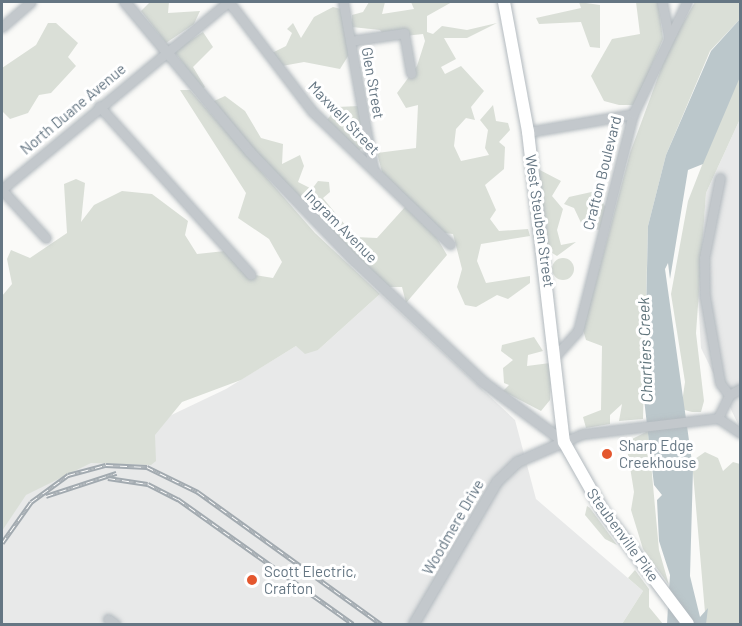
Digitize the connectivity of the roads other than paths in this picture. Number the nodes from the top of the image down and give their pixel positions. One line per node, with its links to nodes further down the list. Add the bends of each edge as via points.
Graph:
1 (31, 2): 8 (street)
2 (125, 2): 11 (street, Ingram Avenue)
3 (228, 2): 11 (street, North Duane Avenue); 16 (street, Maxwell Street, via 312,111)
4 (343, 2): 10 (street, Glen Street)
5 (504, 2): 15 (main road, West Steuben Street)
6 (662, 2): 9 (street)
7 (687, 2): 9 (street, Crafton Boulevard)
8 (2, 27)
9 (669, 37): 14 (street, Crafton Boulevard)
10 (350, 41): 12 (street, via 404,33); 16 (street, Glen Street)
11 (165, 52): 13 (street, North Duane Avenue); 27 (street, Ingram Avenue, via 250,152 360,266 490,387)
12 (411, 73)
13 (99, 106): 18 (street, North Duane Avenue); 21 (street)
14 (633, 114): 15 (street); 22 (street, Crafton Boulevard, via 579,332)
15 (528, 132): 22 (main road, West Steuben Street)
16 (373, 169): 20 (street, Maxwell Street)
17 (720, 178): 24 (street, via 704,258 705,297 720,383)
18 (2, 189): 19 (street)
19 (46, 238)
20 (450, 244)
21 (251, 275)
22 (557, 354): 27 (main road, West Steuben Street)
23 (741, 389): 24 (street)
24 (729, 395): 25 (street)
25 (713, 418): 26 (street); 27 (street, via 582,434)
26 (741, 433)
27 (564, 442): 28 (street, Woodmere Drive, via 518,462 497,482); 29 (main road, Steubenville Pike, via 576,466)
28 (414, 624)
29 (688, 624)

